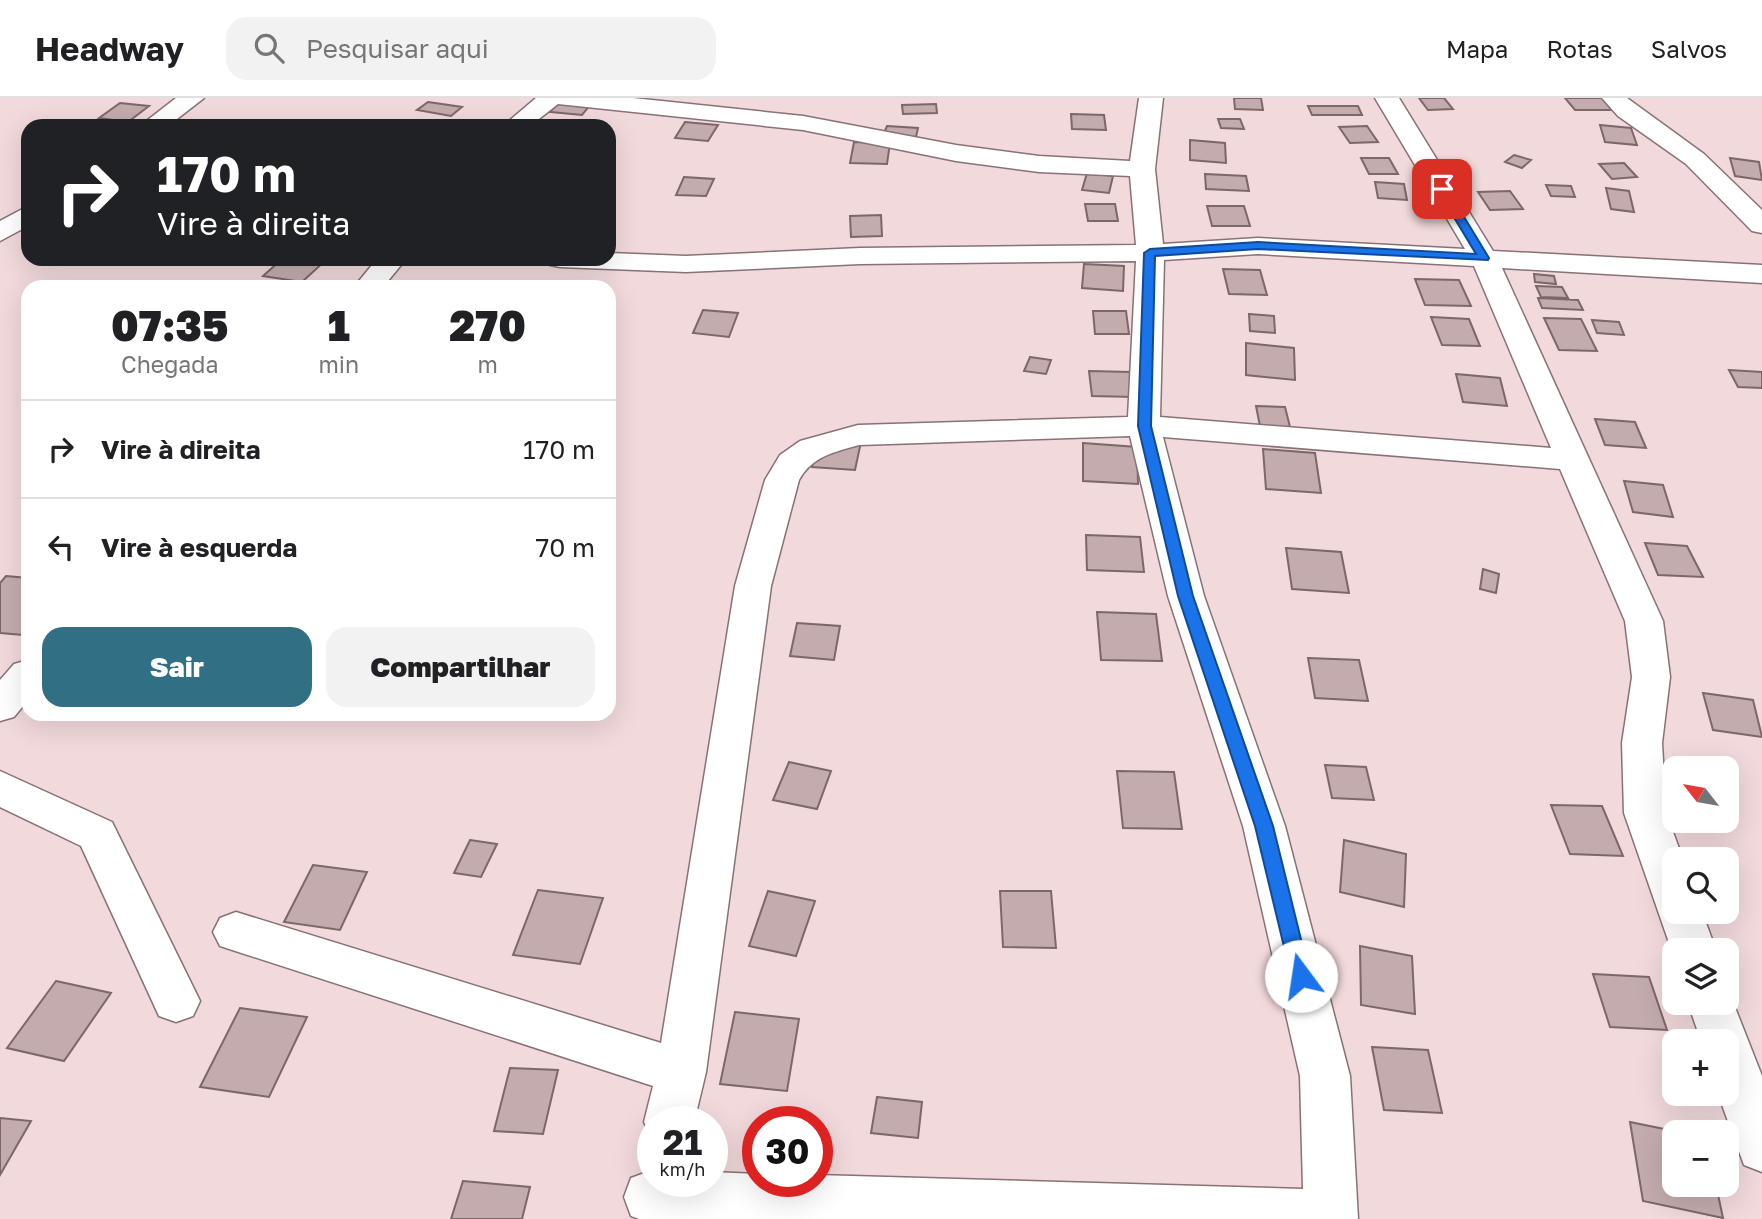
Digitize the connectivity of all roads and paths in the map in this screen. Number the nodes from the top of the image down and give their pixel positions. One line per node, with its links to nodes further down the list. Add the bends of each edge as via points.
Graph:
1 (192, 98): 7 (street)
2 (551, 98): 8 (street)
3 (564, 98): 9 (street, via 803,123 1027,163)
4 (1151, 98): 9 (street)
5 (1387, 98): 14 (street)
6 (1614, 98): 11 (street, via 1695,159)
7 (162, 119)
8 (524, 119)
9 (1142, 169): 13 (street)
10 (21, 219): 12 (street)
11 (1762, 225)
12 (0, 233)
13 (1150, 253): 14 (street, via 1258,246); 15 (street, via 860,256 685,264); 19 (street)
14 (1484, 258): 17 (street); 20 (street)
15 (616, 261)
16 (386, 266): 18 (street)
17 (1762, 274)
18 (374, 280)
19 (1144, 426): 20 (street); 27 (street, via 858,435 812,448 792,462 782,480 754,586); 32 (street, via 1185,596 1264,826 1325,1076)
20 (1573, 460): 24 (street, via 1644,621 1651,677 1642,743 1645,813)
21 (21, 682): 22 (street)
22 (0, 706)
23 (0, 788): 26 (street, via 96,834)
24 (1662, 861)
25 (236, 932): 27 (street)
26 (176, 1001)
27 (681, 1072): 29 (street)
28 (1739, 1081): 30 (street)
29 (673, 1106)
30 (1762, 1147)
31 (649, 1199): 32 (street)
32 (1331, 1217)

